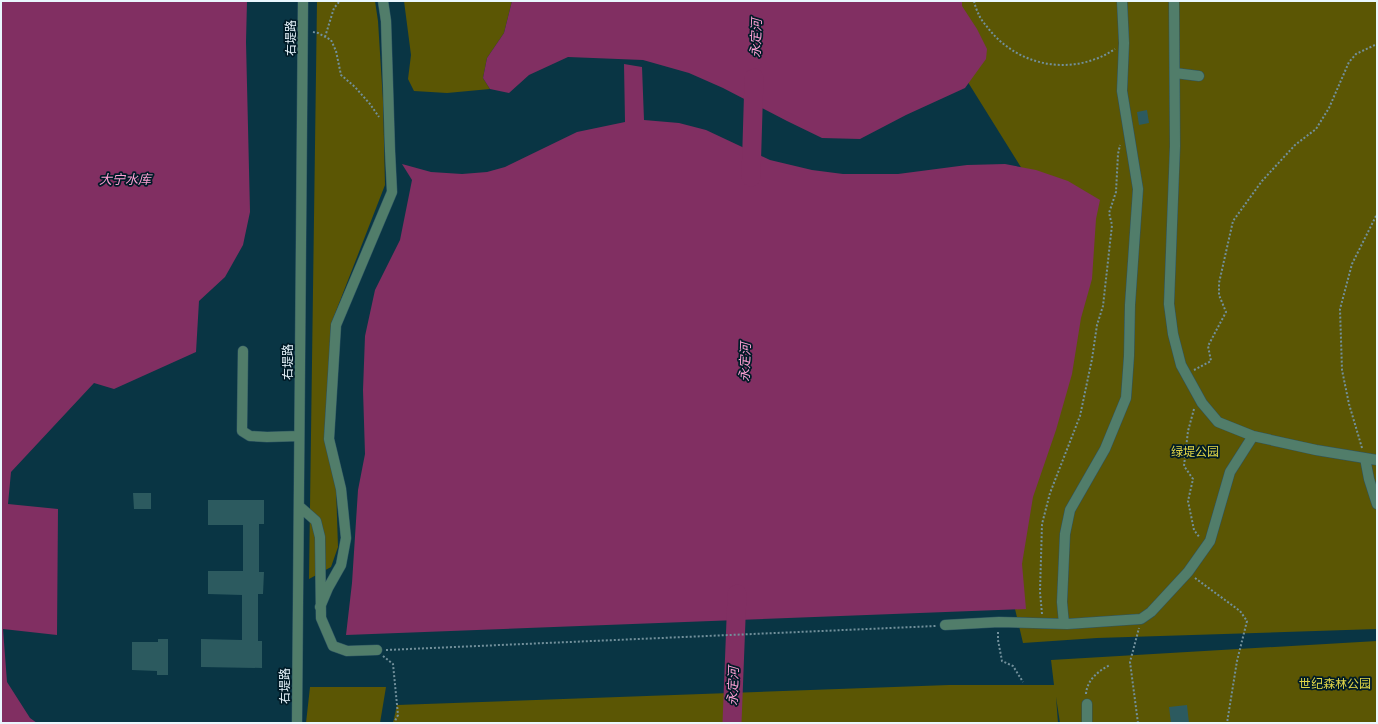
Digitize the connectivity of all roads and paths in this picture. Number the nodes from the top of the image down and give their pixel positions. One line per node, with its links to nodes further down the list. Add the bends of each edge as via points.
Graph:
1 (303, 1): 7 (street, 右堤路)
2 (340, 1): 8 (path, via 334,8)
3 (383, 1): 13 (street, via 386,21)
4 (974, 1): 9 (path, via 979,16 996,39 1020,55 1047,64 1075,65 1102,57)
5 (1122, 1): 9 (street)
6 (1174, 1): 11 (street)
7 (303, 32): 8 (path, via 318,33); 19 (street, 右堤路)
8 (325, 37): 13 (path, via 331,40 336,51 341,75 365,98 378,117)
9 (1124, 43): 14 (street, via 1122,91)
10 (1377, 44): 17 (path, via 1356,54 1349,62 1329,108 1316,129 1296,145 1262,181 1233,222 1219,283 1219,295 1226,312 1208,346 1211,360)
11 (1174, 73): 12 (street); 17 (street, via 1175,146 1169,304 1172,334)
12 (1199, 76)
13 (389, 122): 27 (street, via 392,192 336,325 329,439 341,489 346,538 341,565)
14 (1128, 128): 30 (path, via 1121,139 1118,154 1116,192 1109,213 1112,225 1103,306 1080,416 1050,492 1042,524 1040,592); 31 (street, via 1138,189 1126,398 1105,449 1070,510 1065,534 1062,602)
15 (1377, 214): 21 (path, via 1352,264 1340,309 1342,370)
16 (243, 351): 19 (street, via 242,431 250,436)
17 (1184, 372): 18 (street)
18 (1198, 396): 20 (street, via 1218,422); 25 (path, via 1188,431 1184,466 1193,479 1188,501 1194,530)
19 (299, 436): 24 (street, 右堤路)
20 (1253, 436): 21 (street); 25 (street, via 1230,472)
21 (1365, 458): 22 (street); 23 (street, via 1368,479)
22 (1377, 460)
23 (1377, 504)
24 (299, 506): 27 (street, via 316,521 320,537); 37 (street, 右堤路)
25 (1206, 547): 26 (street)
26 (1188, 572): 28 (street, via 1151,612); 41 (path, via 1240,611 1247,621 1237,661)
27 (324, 588): 33 (street, via 321,618 333,646 347,651)
28 (1141, 619): 31 (street); 40 (path, via 1130,662)
29 (998, 622): 30 (street); 32 (street); 35 (path, via 1002,661 1014,666)
30 (1043, 624): 31 (street)
31 (1064, 624)
32 (945, 625): 33 (path)
33 (376, 650): 38 (path, via 393,664 398,715)
34 (1110, 665): 36 (path, via 1100,669 1087,686)
35 (1023, 682)
36 (1086, 704): 39 (street)
37 (297, 723)
38 (394, 723)
39 (1087, 723)
40 (1138, 723)
41 (1227, 723)

